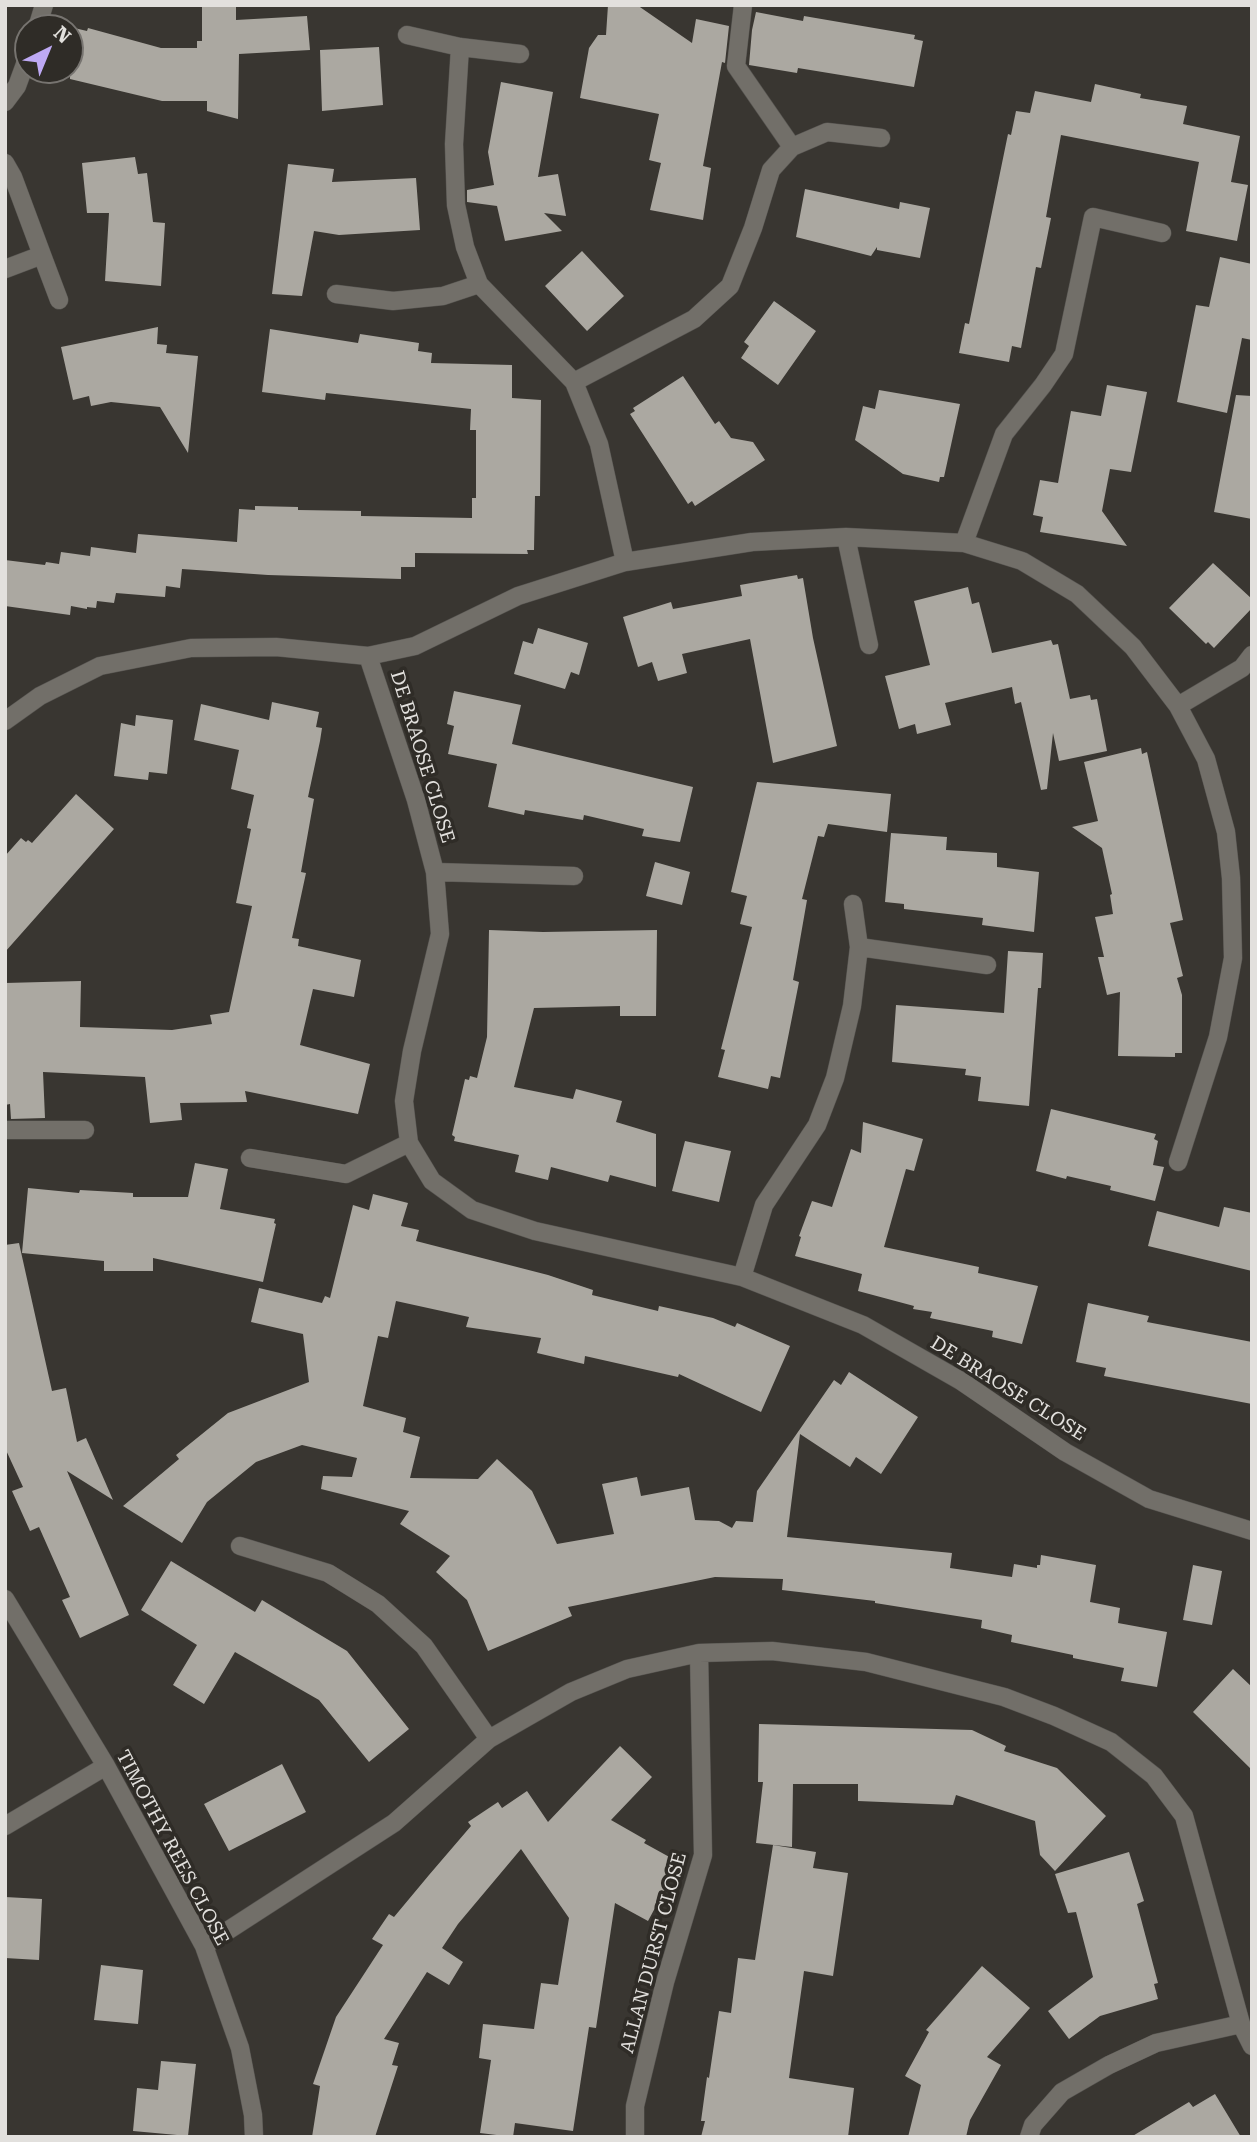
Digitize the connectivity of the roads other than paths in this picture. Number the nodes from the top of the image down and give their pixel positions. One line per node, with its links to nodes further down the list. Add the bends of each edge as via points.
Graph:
1 (743, 5): 8 (street, via 736,66)
2 (407, 35): 3 (street)
3 (460, 47): 4 (street); 13 (street, via 454,144 456,205)
4 (520, 54)
5 (18, 84): 6 (street)
6 (5, 102)
7 (881, 138): 8 (street, via 827,132)
8 (792, 147): 16 (street, via 771,170 730,286 694,319)
9 (5, 163): 11 (street)
10 (1162, 233): 18 (street, via 1093,217 1064,354 1003,434)
11 (42, 254): 12 (street); 15 (street)
12 (5, 269)
13 (479, 284): 14 (street, via 443,296 393,301); 16 (street)
14 (336, 294)
15 (59, 300)
16 (573, 382): 19 (street, via 599,444)
17 (846, 537): 18 (street); 19 (street, via 752,542); 20 (street)
18 (964, 542): 23 (street, via 1021,561 1077,594 1133,647)
19 (625, 562): 22 (street, via 518,596 415,646)
20 (869, 645)
21 (1252, 655): 23 (street, via 1242,668)
22 (368, 656): 24 (street, via 276,647 191,648 100,666 40,696); 25 (street, DE BRAOSE CLOSE)
23 (1178, 706): 34 (street, via 1206,759 1226,832 1233,957 1218,1037)
24 (5, 722)
25 (435, 872): 26 (street, DE BRAOSE CLOSE); 32 (street, DE BRAOSE CLOSE, via 440,934 404,1101)
26 (574, 876)
27 (853, 904): 28 (street)
28 (859, 947): 29 (street); 35 (street, via 852,1006 835,1078 817,1125 764,1205)
29 (988, 965)
30 (5, 1129): 31 (street)
31 (85, 1130)
32 (409, 1143): 33 (street, via 346,1174); 35 (street, DE BRAOSE CLOSE, via 432,1181 472,1210 535,1231)
33 (250, 1158)
34 (1178, 1162)
35 (742, 1277): 36 (street, DE BRAOSE CLOSE, via 863,1325 961,1381 1065,1452 1149,1499)
36 (1252, 1531)
37 (240, 1546): 40 (street, via 328,1573 378,1604 424,1646)
38 (5, 1599): 41 (street, TIMOTHY REES CLOSE)
39 (699, 1653): 40 (street, via 627,1669 571,1692); 44 (street, via 772,1651 866,1662 1004,1697 1111,1742 1154,1776 1184,1816); 47 (street, ALLAN DURST CLOSE, via 703,1855 635,2106)
40 (489, 1739): 43 (street, via 394,1823)
41 (106, 1766): 42 (street); 43 (street, TIMOTHY REES CLOSE)
42 (5, 1826)
43 (204, 1946): 46 (street, TIMOTHY REES CLOSE, via 240,2048)
44 (1241, 2024): 45 (street); 48 (street, via 1156,2043 1109,2065 1062,2092)
45 (1252, 2046)
46 (254, 2137)
47 (635, 2137)
48 (1029, 2137)

